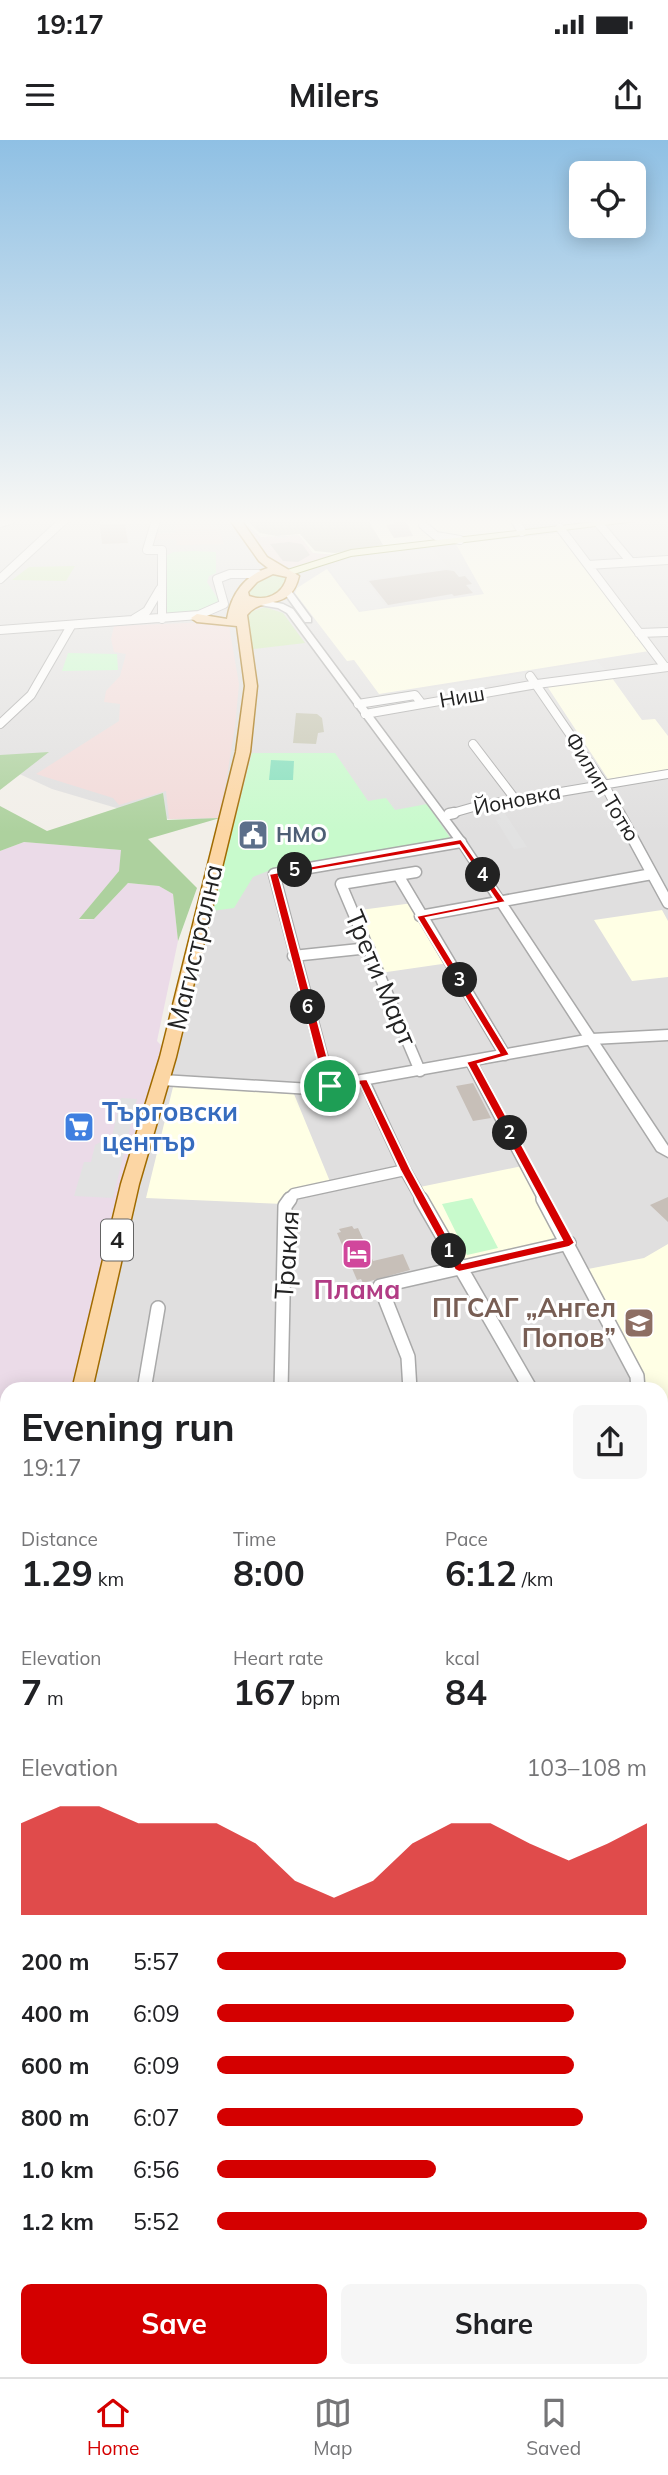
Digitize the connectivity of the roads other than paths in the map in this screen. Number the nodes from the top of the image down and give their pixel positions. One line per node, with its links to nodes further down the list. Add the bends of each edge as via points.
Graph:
1 (91, 624): 7 (street)
2 (233, 624): 22 (main road, Магистрална / 4, via 241,700)
3 (242, 624): 22 (main road, Магистрална / 4, via 250,702)
4 (301, 624): 14 (street)
5 (312, 624): 14 (street)
6 (632, 624): 10 (street)
7 (71, 626): 8 (street); 17 (street, via 31,695)
8 (0, 630)
9 (668, 632): 10 (street)
10 (639, 633): 11 (street)
11 (666, 667): 13 (street, Ниш)
12 (530, 676): 13 (street, Филип Тотю)
13 (537, 684): 15 (street, Ниш); 20 (street, Филип Тотю)
14 (363, 703): 15 (street, Ниш, via 415,695); 16 (street)
15 (422, 704): 16 (street, Ниш)
16 (370, 713): 23 (street); 24 (street)
17 (0, 724)
18 (473, 744): 21 (street)
19 (668, 774): 20 (street, Йоновка)
20 (604, 784): 21 (street, Йоновка); 26 (street, Филип Тотю)
21 (514, 799): 23 (street, Йоновка)
22 (230, 800): 39 (main road, Магистрална / 4)
23 (449, 814): 24 (street)
24 (461, 842): 28 (street); 32 (street, via 274,874)
25 (416, 872): 27 (street)
26 (652, 874): 28 (street); 29 (street, Филип Тотю)
27 (398, 875): 30 (street); 31 (street, Трети Март, via 341,884)
28 (501, 902): 30 (street); 34 (street)
29 (668, 903)
30 (420, 916): 35 (street)
31 (369, 947): 32 (street); 37 (street, Трети Март)
32 (293, 956): 40 (street)
33 (668, 1035): 34 (street)
34 (592, 1039): 35 (street); 41 (street)
35 (505, 1055): 36 (street)
36 (471, 1062): 37 (street); 43 (street)
37 (420, 1071): 38 (street)
38 (364, 1081): 40 (street); 42 (street)
39 (160, 1086): 40 (street); 46 (main road, Магистрална / 4, via 145,1127); 47 (main road, Магистрална / 4, via 157,1119)
40 (330, 1086)
41 (668, 1153)
42 (405, 1170): 44 (street); 49 (street, Тракия, via 294,1195 285,1206)
43 (569, 1243): 44 (street); 52 (street)
44 (459, 1268): 50 (street, via 380,1286 408,1357); 51 (street)
45 (158, 1308): 48 (street)
46 (84, 1382)
47 (96, 1382)
48 (145, 1382)
49 (281, 1382)
50 (410, 1382)
51 (526, 1382)
52 (637, 1382)

